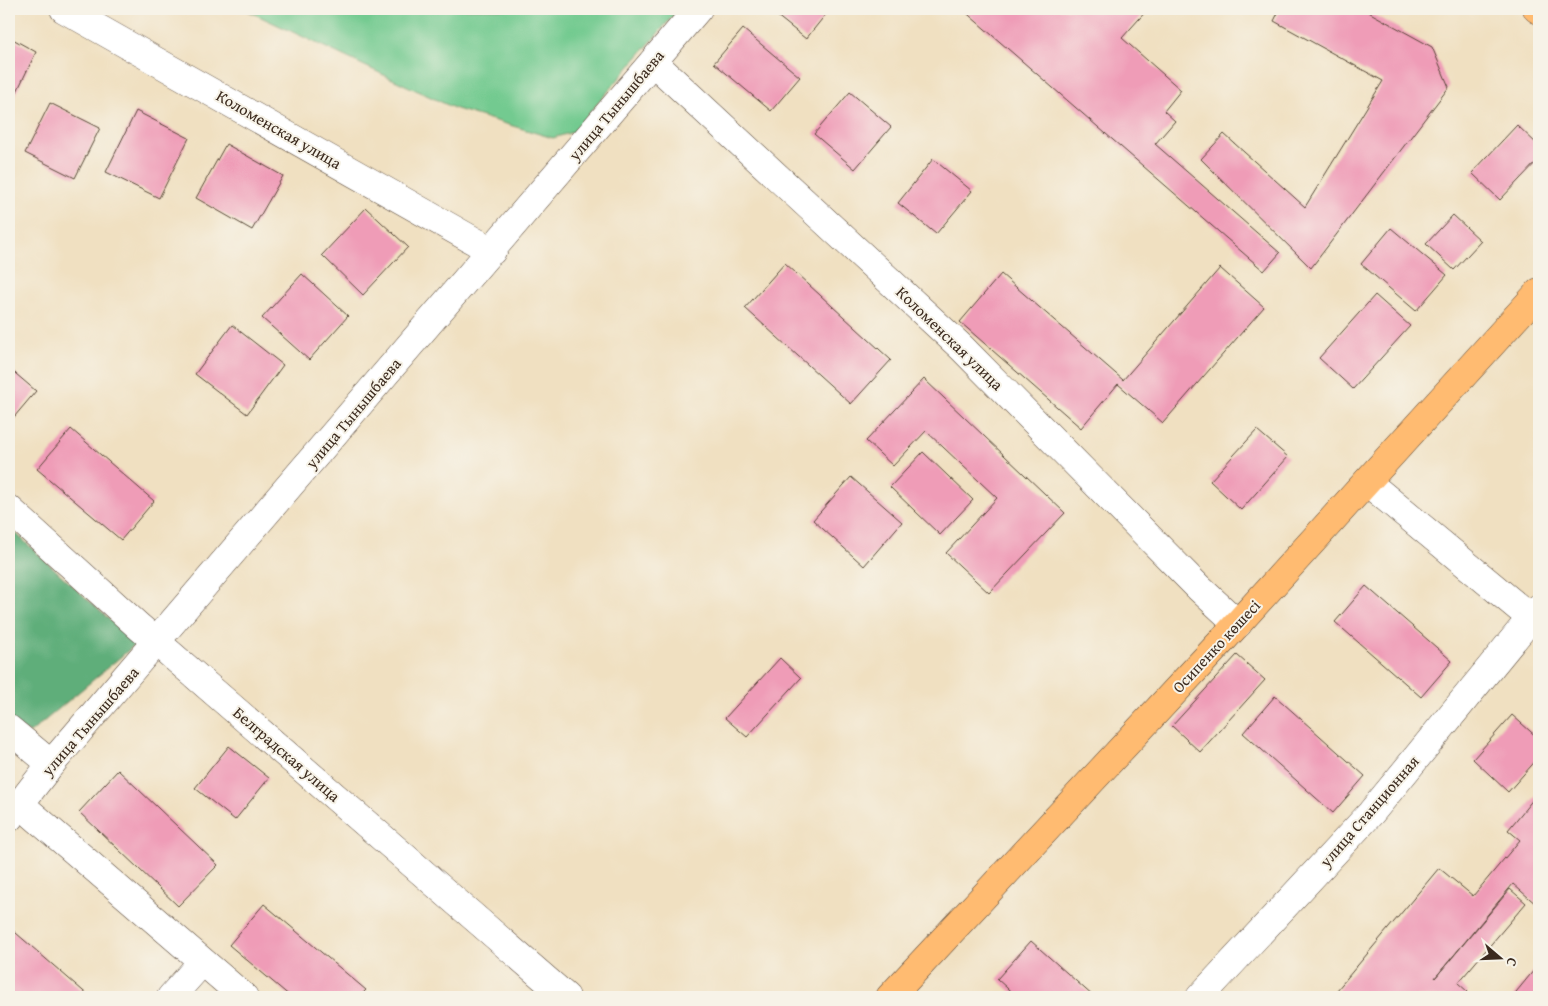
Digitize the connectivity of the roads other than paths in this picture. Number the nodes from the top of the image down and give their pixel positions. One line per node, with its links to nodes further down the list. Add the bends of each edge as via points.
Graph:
1 (64, 9): 4 (street, Коломенская улица)
2 (698, 9): 3 (street, улица Тынышбаева)
3 (653, 62): 4 (street, улица Тынышбаева); 9 (street, Коломенская улица, via 961,347)
4 (492, 251): 10 (street, улица Тынышбаева)
5 (1539, 292): 6 (main road, Осипенко көшесі)
6 (1366, 482): 8 (street); 9 (main road, Осипенко көшесі)
7 (9, 509): 10 (street, Белградская улица)
8 (1535, 613): 19 (street, улица Станционная, via 1371,813)
9 (1238, 624): 18 (main road, Осипенко көшесі)
10 (158, 642): 12 (street, улица Тынышбаева); 17 (street, Белградская улица)
11 (9, 729): 12 (street)
12 (51, 764): 13 (street, улица Тынышбаева)
13 (14, 811): 14 (street)
14 (202, 962): 15 (street); 16 (street)
15 (171, 997)
16 (244, 997)
17 (566, 997)
18 (890, 997)
19 (1200, 997)

